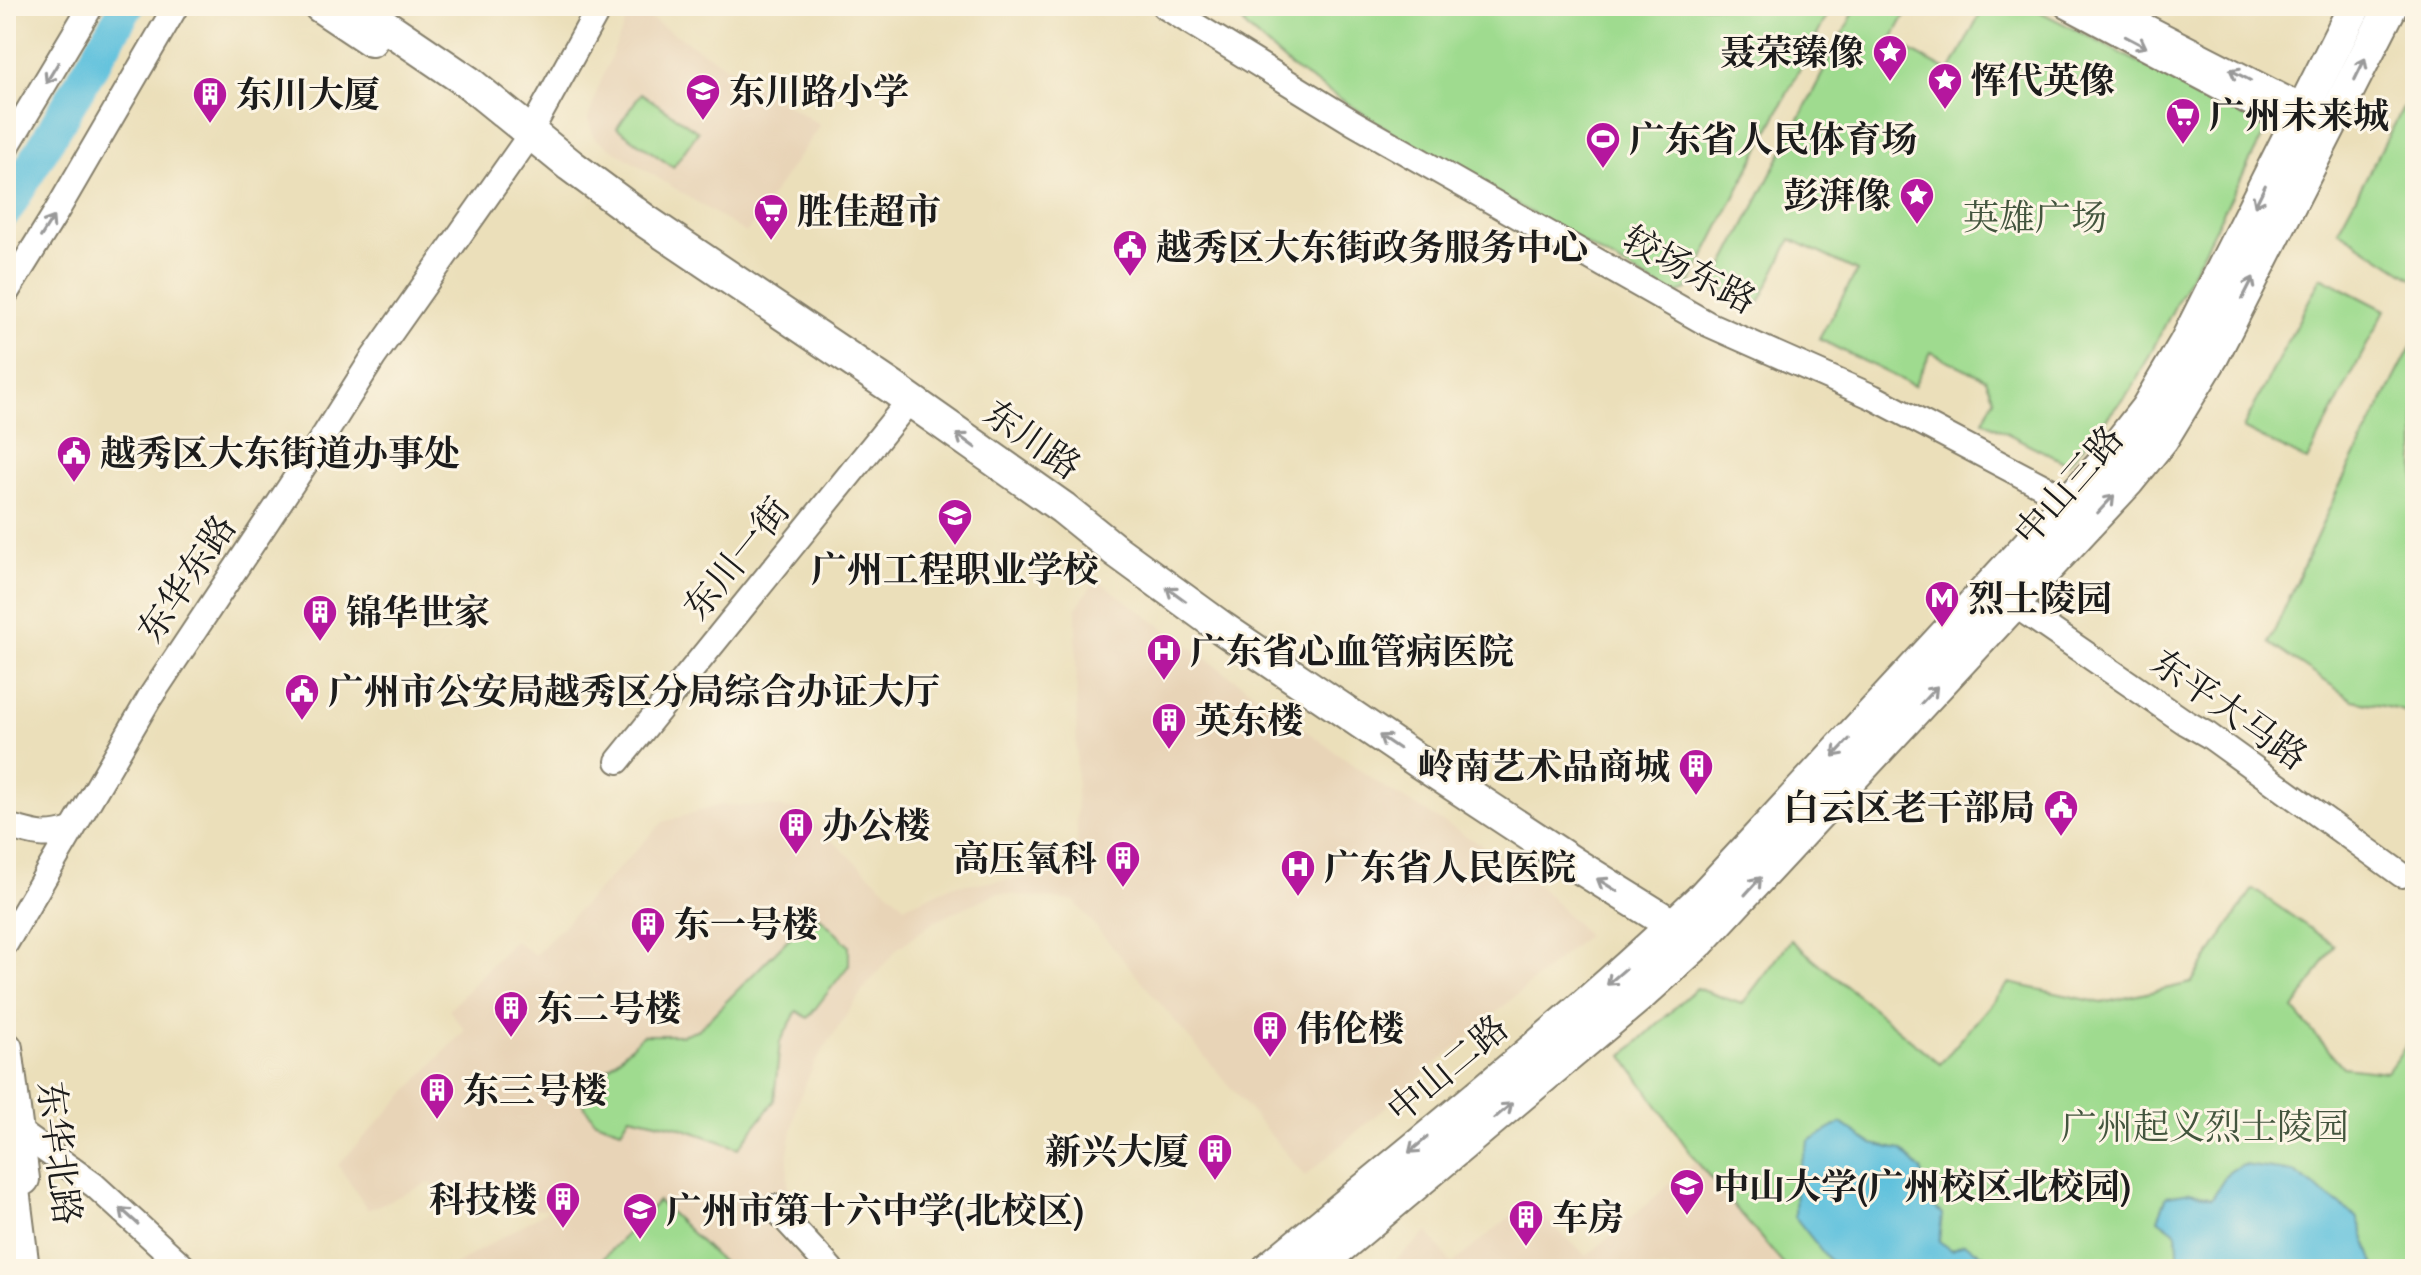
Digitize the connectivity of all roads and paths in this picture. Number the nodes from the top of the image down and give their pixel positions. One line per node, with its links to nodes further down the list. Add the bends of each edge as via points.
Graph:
1 (91, 6): 14 (street, one-way to 14)
2 (176, 6): 15 (street, one-way to 2)
3 (320, 6): 13 (main road, 东川路)
4 (356, 6): 13 (main road, 东川路, via 468,82)
5 (600, 6): 13 (street, 东华东路)
6 (1164, 6): 17 (street, 较场东路, via 1354,123 1708,324 1873,397)
7 (2067, 6): 11 (street, one-way to 11)
8 (2105, 6): 11 (street, one-way to 8)
9 (2355, 6): 11 (main road, 中山三路)
10 (2391, 6): 12 (main road, 中山三路, one-way to 10)
11 (2299, 117): 12 (street); 17 (main road, 中山三路, one-way to 17, via 2161,386)
12 (2328, 131): 18 (main road, 中山三路, one-way to 12, via 2128,481 2179,413)
13 (527, 139): 16 (main road, 东川路); 21 (street, 东华东路, via 373,358 149,699)
14 (6, 148)
15 (6, 293)
16 (910, 400): 19 (street, 东川一街); 23 (main road, 东川路, one-way to 16, via 1576,865 1222,628)
17 (2069, 500): 23 (main road, 中山三路, one-way to 23, via 1710,889)
18 (2015, 605): 22 (street, 东平大马路); 23 (main road, 中山三路, one-way to 18)
19 (618, 761)
20 (6, 826): 21 (street, via 43,836)
21 (71, 830): 24 (street, 东华东路)
22 (2402, 875)
23 (1687, 933): 32 (main road, 中山二路, one-way to 32, via 1541,1042); 33 (main road, 中山二路, one-way to 23, via 1623,1010)
24 (6, 943)
25 (6, 1048): 26 (main road, 东华北路)
26 (10, 1121): 28 (highway); 29 (main road, 东华北路); 30 (street, one-way to 26, via 94,1185)
27 (774, 1207): 31 (street)
28 (21, 1269)
29 (35, 1269)
30 (186, 1269)
31 (831, 1269)
32 (1268, 1269)
33 (1314, 1269)

